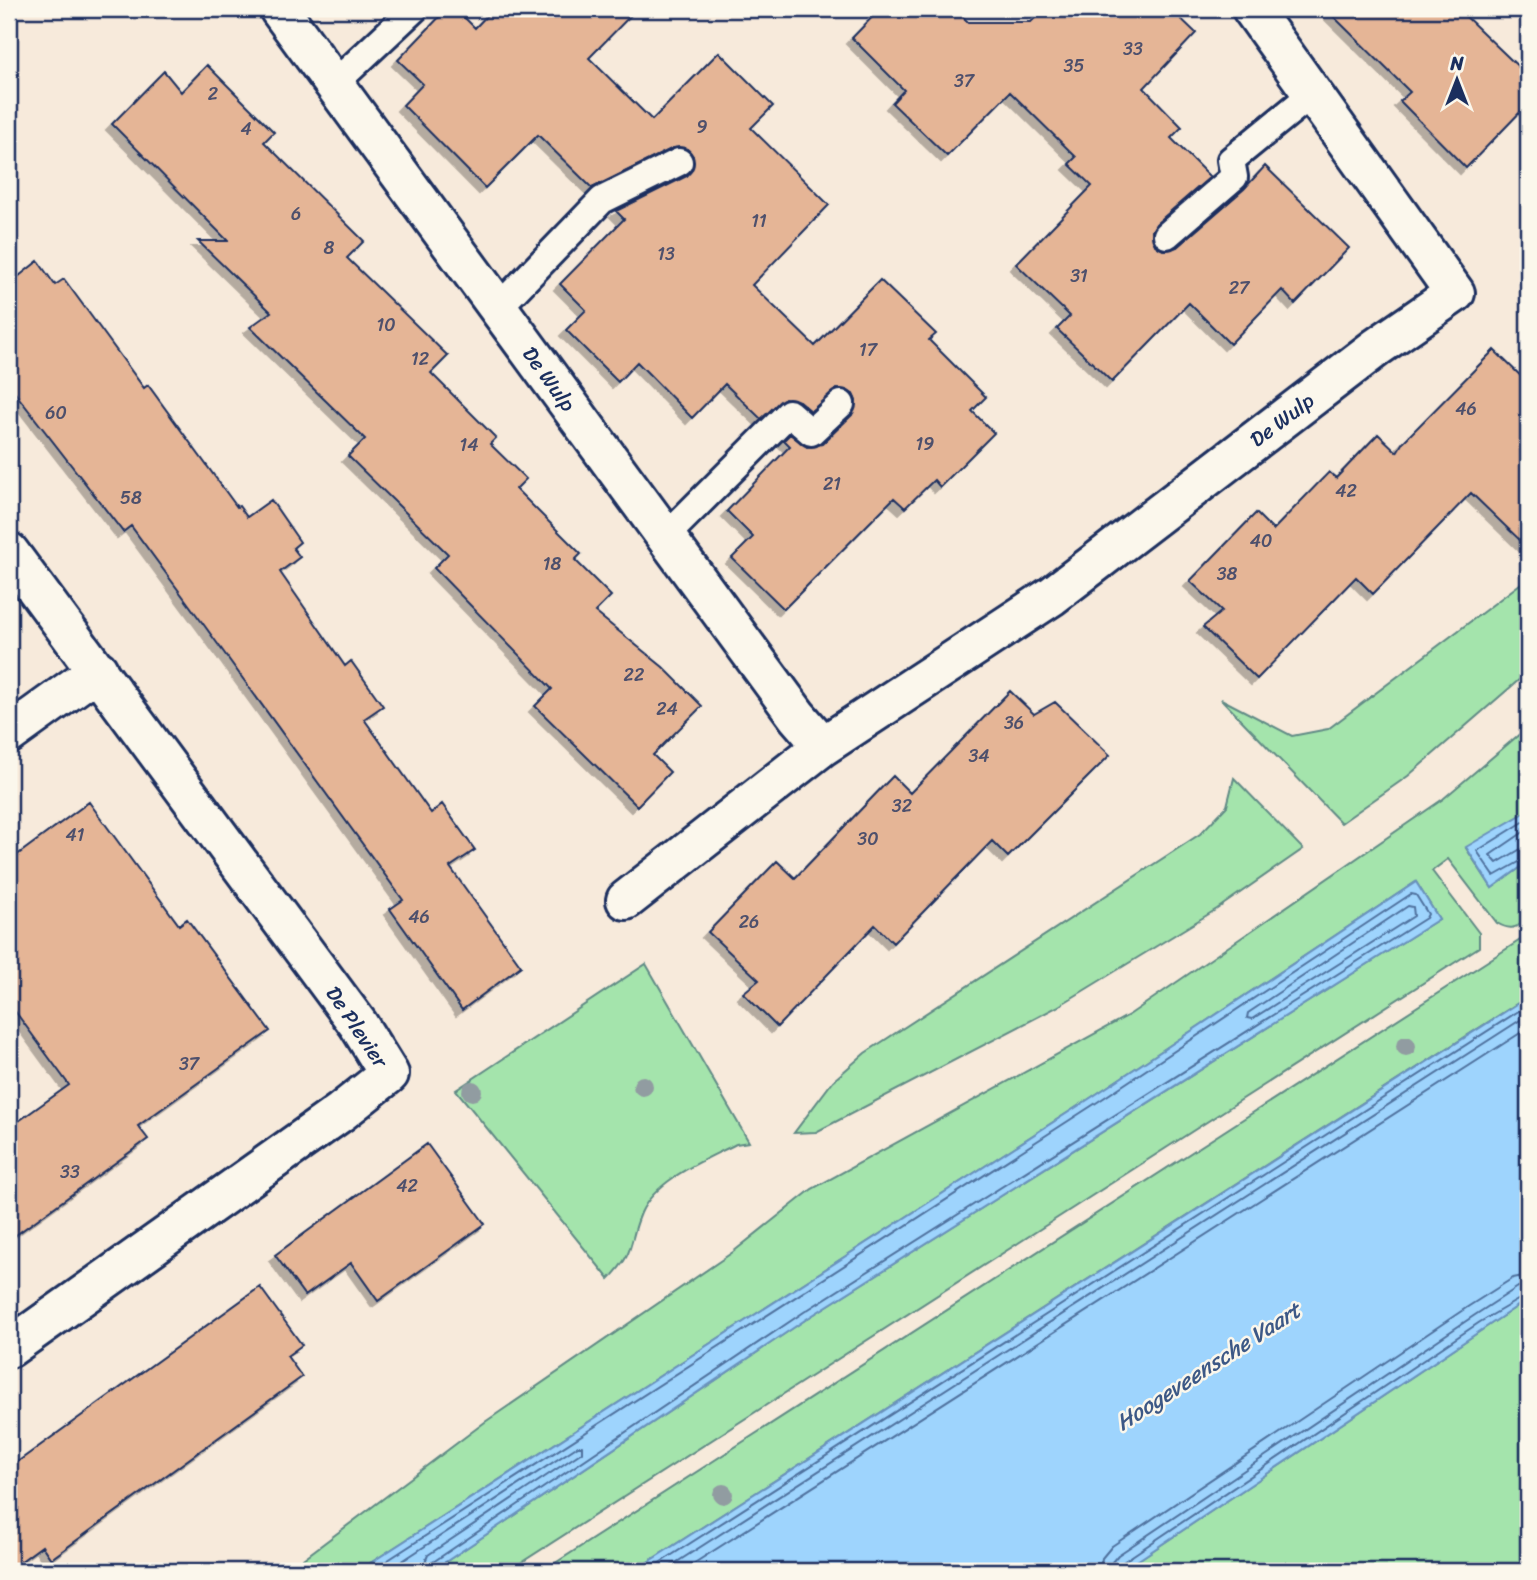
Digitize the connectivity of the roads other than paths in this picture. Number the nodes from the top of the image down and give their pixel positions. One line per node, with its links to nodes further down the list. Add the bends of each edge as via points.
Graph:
1 (279, 9): 4 (street, De Wulp)
2 (414, 9): 4 (lane)
3 (1252, 9): 5 (street, De Wulp)
4 (333, 85): 8 (street, De Wulp)
5 (1313, 93): 7 (lane, via 1231,160 1234,177); 14 (street, De Wulp, via 1455,293 1377,347 1052,596)
6 (679, 162): 8 (lane, via 602,200)
7 (1167, 235)
8 (497, 309): 10 (street, De Wulp)
9 (841, 404): 10 (lane, via 810,432 789,413)
10 (664, 537): 14 (street, De Wulp)
11 (9, 552): 12 (street, De Plevier)
12 (98, 670): 13 (street); 16 (street, De Plevier, via 358,1024 388,1074)
13 (9, 734)
14 (823, 746): 15 (street, De Wulp)
15 (626, 900)
16 (9, 1348)

